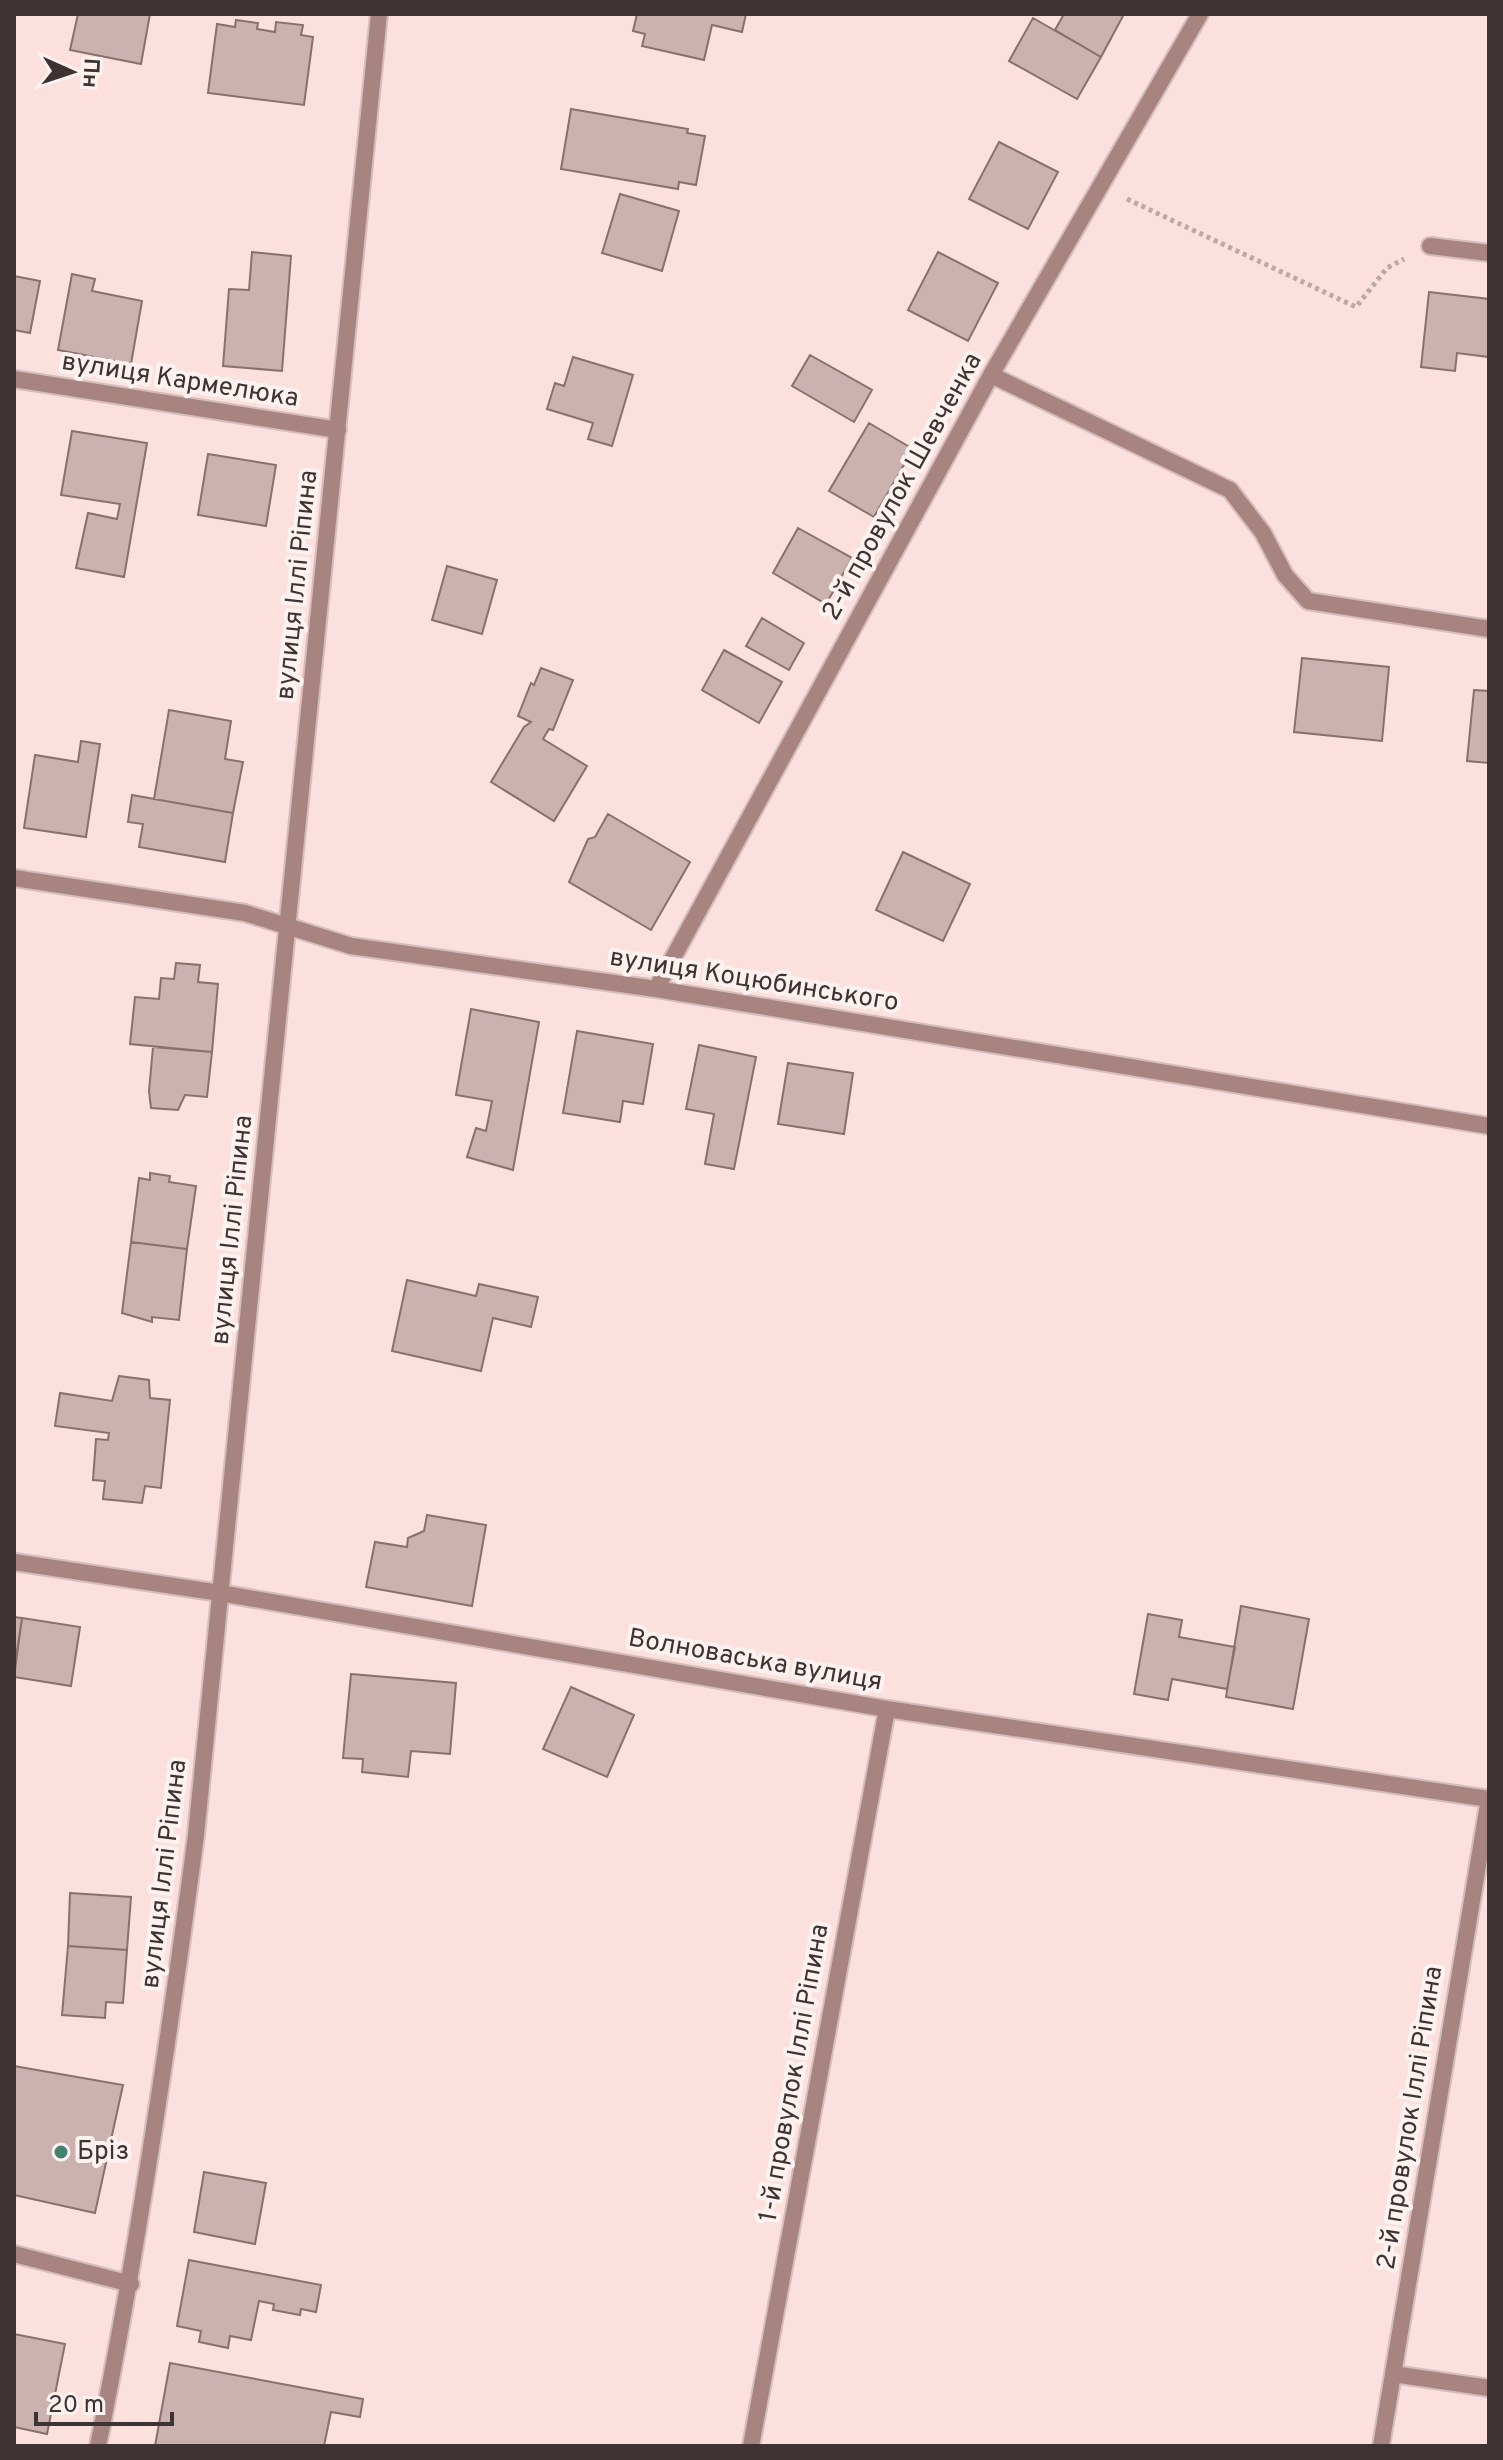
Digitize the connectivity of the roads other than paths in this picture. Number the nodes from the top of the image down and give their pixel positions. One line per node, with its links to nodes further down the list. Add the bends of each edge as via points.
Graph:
1 (379, 14): 7 (street, вулиця Іллі Ріпина)
2 (1200, 14): 5 (street, 2-й провулок Шевченка)
3 (1430, 246): 4 (street)
4 (1489, 253)
5 (991, 375): 8 (street, via 1230,490 1308,601); 11 (street, 2-й провулок Шевченка)
6 (14, 379): 7 (street, вулиця Кармелюка)
7 (338, 430): 10 (street, вулиця Іллі Ріпина)
8 (1489, 629)
9 (14, 878): 10 (street, вулиця Коцюбинського, via 245,913)
10 (288, 928): 11 (street, вулиця Коцюбинського, via 351,946); 14 (street, вулиця Іллі Ріпина)
11 (656, 989): 12 (street, вулиця Коцюбинського)
12 (1489, 1126)
13 (14, 1562): 14 (street, Волноваська вулиця)
14 (220, 1593): 15 (street, Волноваська вулиця); 18 (street, вулиця Іллі Ріпина, via 165,2076)
15 (887, 1709): 16 (street, Волноваська вулиця); 22 (street, 1-й провулок Іллі Ріпина)
16 (1489, 1799): 19 (street, 2-й провулок Іллі Ріпина)
17 (14, 2254): 18 (street)
18 (131, 2284): 21 (street, вулиця Іллі Ріпина)
19 (1393, 2374): 20 (street); 23 (street, 2-й провулок Іллі Ріпина)
20 (1489, 2388)
21 (98, 2446)
22 (751, 2446)
23 (1381, 2446)

